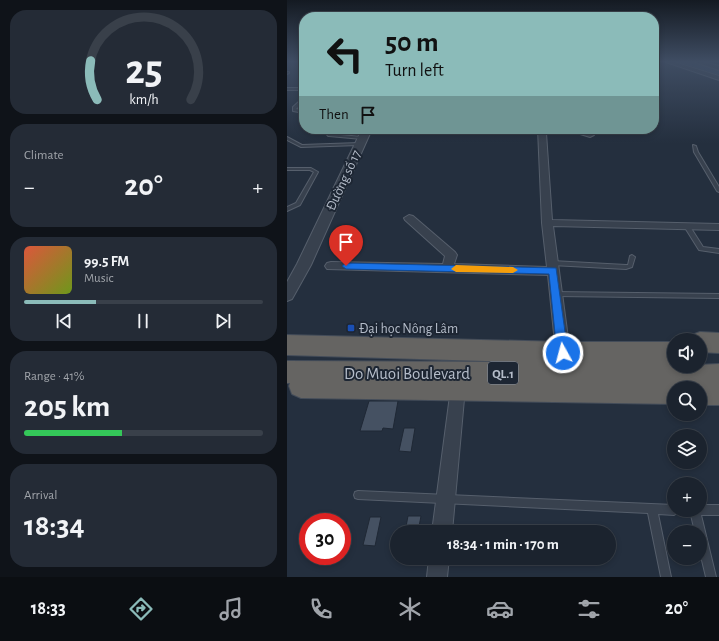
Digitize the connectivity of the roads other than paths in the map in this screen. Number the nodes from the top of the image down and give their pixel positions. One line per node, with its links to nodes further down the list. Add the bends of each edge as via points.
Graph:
1 (299, 104): 2 (lane, via 294,110)
2 (299, 111)
3 (328, 134): 7 (lane)
4 (542, 134): 14 (street)
5 (587, 134): 6 (street)
6 (590, 135)
7 (363, 137): 8 (lane, via 301,146); 23 (street, Đường số 17, via 304,265)
8 (287, 138)
9 (694, 146): 11 (lane)
10 (287, 169): 12 (lane, via 311,169 316,172 299,204)
11 (719, 191)
12 (287, 209)
13 (409, 218): 21 (street, via 451,255)
14 (547, 223): 15 (street); 20 (street)
15 (687, 226): 16 (street); 17 (lane, via 701,249)
16 (719, 227)
17 (719, 251)
18 (632, 257): 20 (lane, via 630,266 626,267)
19 (331, 266): 21 (street)
20 (552, 267): 21 (street); 22 (street)
21 (447, 268)
22 (556, 294): 24 (lane); 30 (street)
23 (287, 295)
24 (719, 296)
25 (287, 333): 30 (highway, Do Muoi Boulevard / QL.1)
26 (667, 342): 30 (highway, Do Muoi Boulevard / QL.1)
27 (707, 342): 28 (highway)
28 (719, 343)
29 (287, 345): 30 (highway, Do Muoi Boulevard / QL.1)
30 (562, 347): 31 (highway, Do Muoi Boulevard / QL.1)
31 (667, 353)
32 (707, 353): 33 (highway)
33 (719, 354)
34 (287, 372): 35 (highway, Do Muoi Boulevard / QL.1)
35 (719, 376)
36 (287, 386): 37 (highway, Do Muoi Boulevard / QL.1)
37 (458, 388): 38 (highway, Do Muoi Boulevard / QL.1); 42 (street)
38 (667, 392)
39 (707, 393): 40 (highway)
40 (719, 393)
41 (358, 495): 42 (lane)
42 (446, 500): 43 (lane); 47 (street)
43 (652, 509): 44 (lane); 51 (lane)
44 (667, 510)
45 (707, 510): 46 (lane)
46 (719, 510)
47 (443, 525)
48 (707, 561): 52 (lane)
49 (438, 565): 50 (street)
50 (437, 577)
51 (666, 577)
52 (711, 577)

